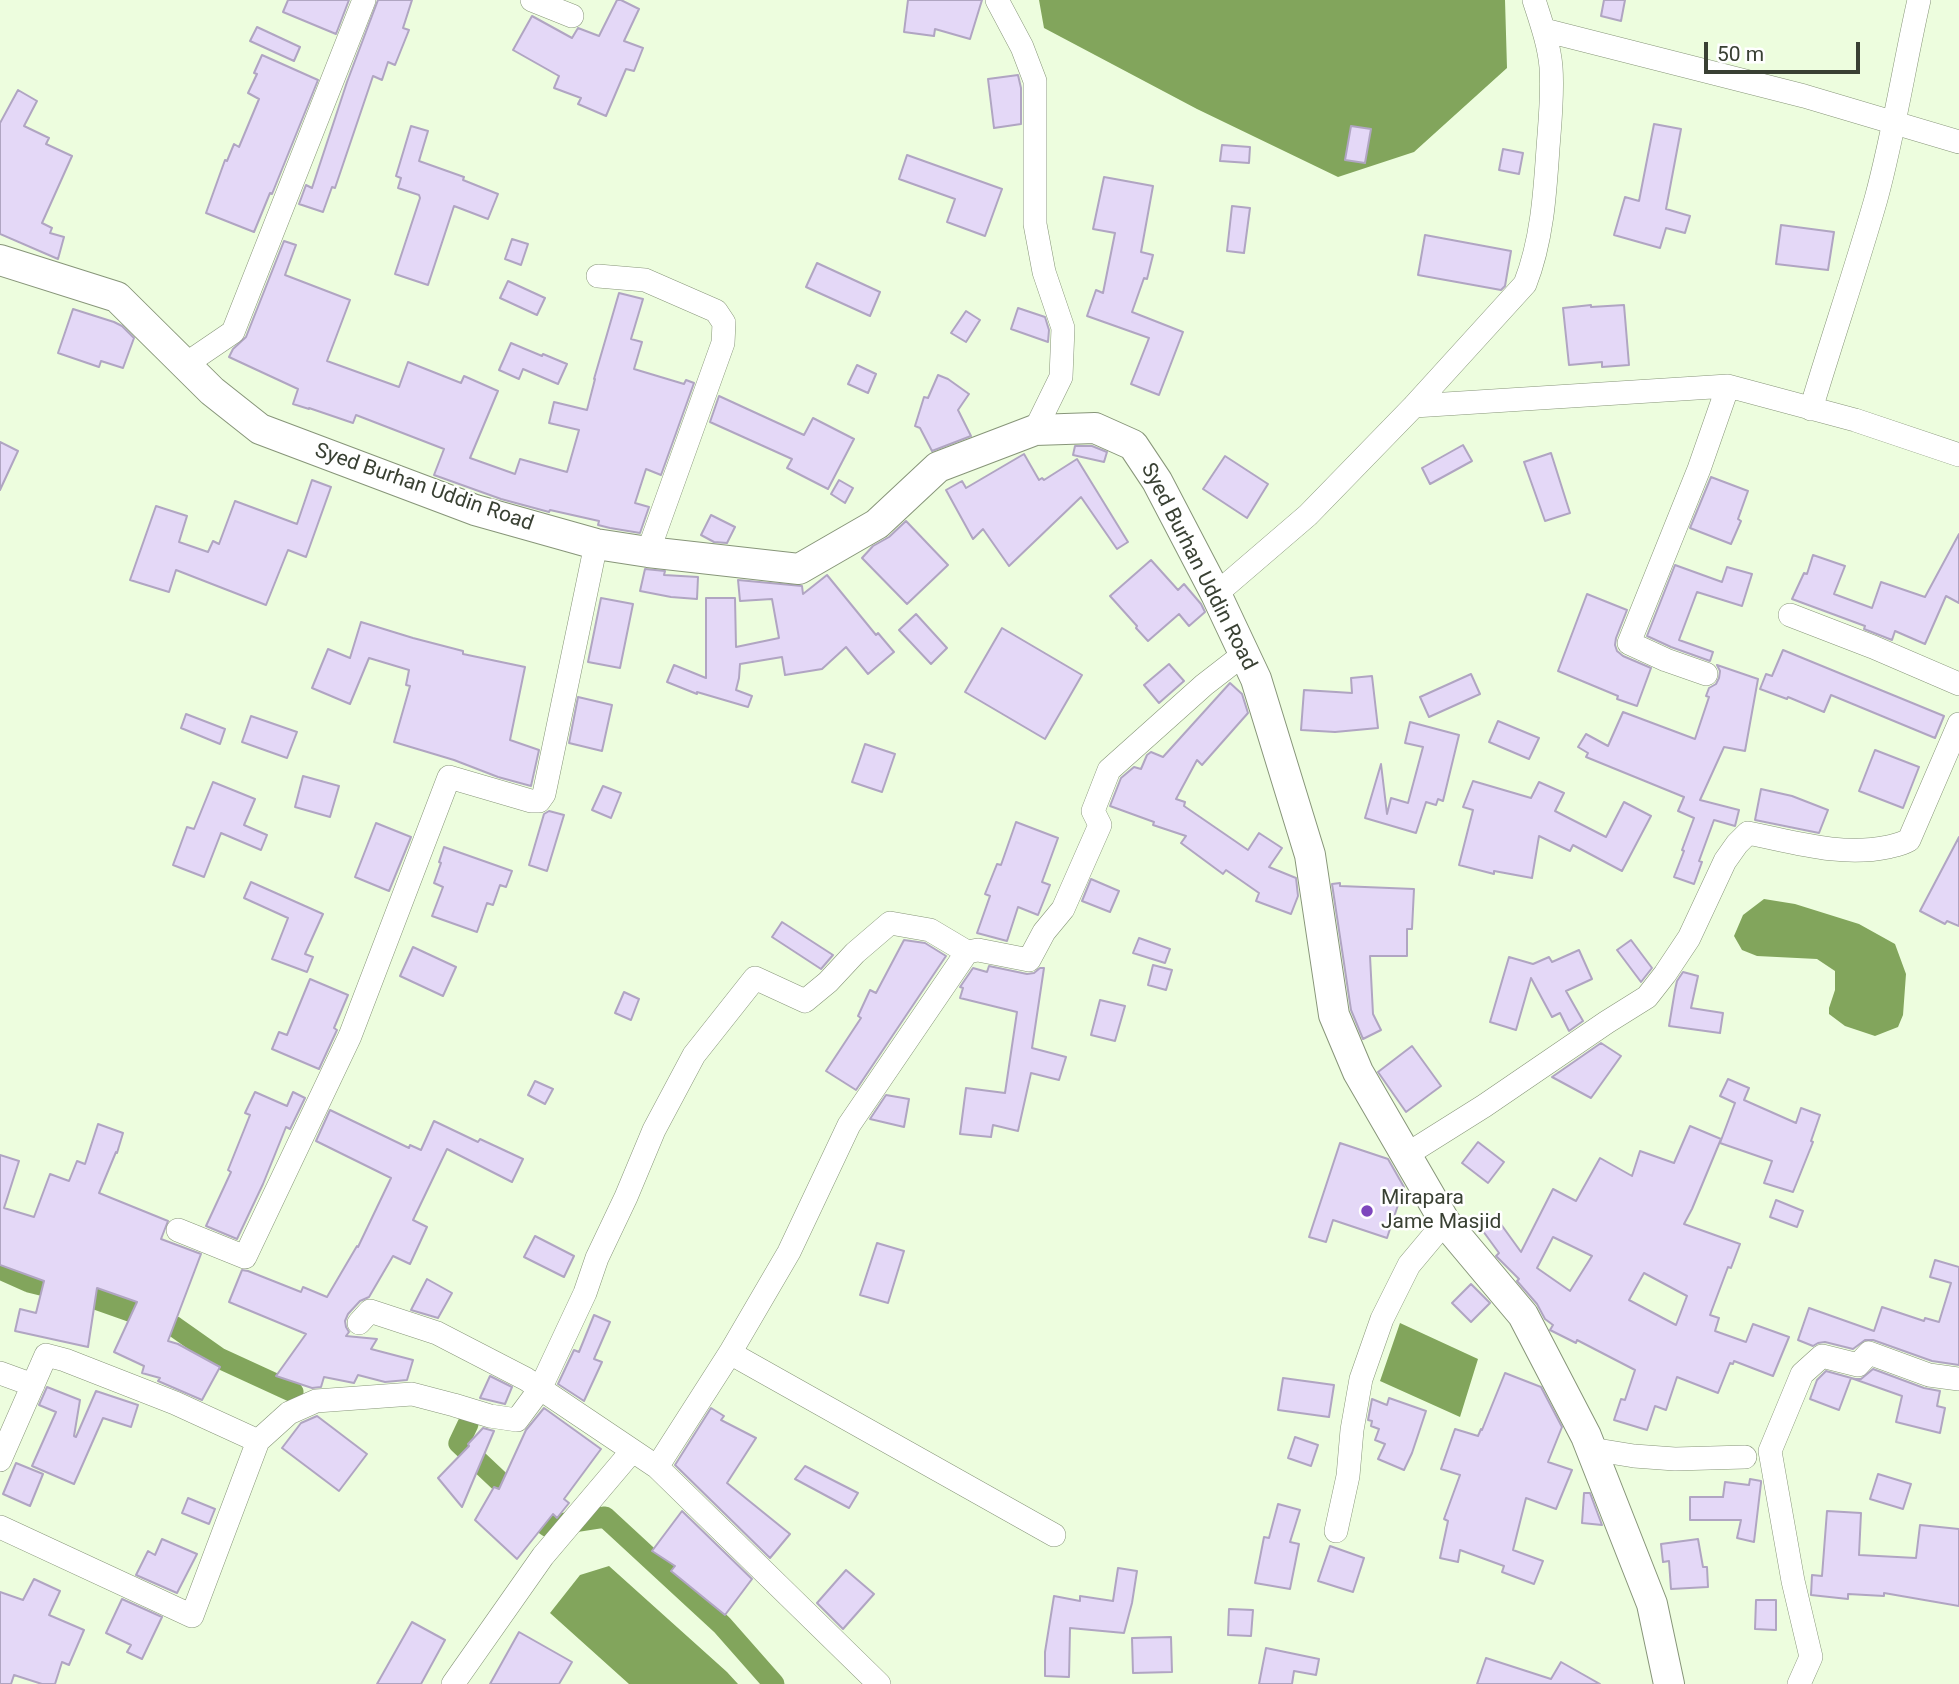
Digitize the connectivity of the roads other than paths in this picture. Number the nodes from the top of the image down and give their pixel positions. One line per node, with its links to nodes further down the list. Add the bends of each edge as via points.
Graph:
1 (364, 0): 12 (street, via 233,332)
2 (532, 0): 6 (street)
3 (997, 0): 16 (street, via 1035,81 1035,224 1044,272 1063,328 1060,377)
4 (1534, 0): 7 (street)
5 (1919, 0): 8 (street)
6 (572, 16)
7 (1544, 30): 8 (street); 14 (street, via 1551,67 1551,106 1546,183 1532,267 1525,284)
8 (1894, 122): 9 (street); 15 (street, via 1876,198)
9 (1959, 142)
10 (0, 260): 12 (street, Syed Burhan Uddin Road, via 117,297)
11 (598, 276): 19 (street, via 645,280 716,311 724,323 723,343)
12 (186, 364): 18 (street, Syed Burhan Uddin Road, via 260,429 475,510)
13 (1728, 386): 14 (street); 15 (street); 23 (street, via 1629,643)
14 (1413, 406): 20 (street, via 1308,515)
15 (1811, 409): 17 (street)
16 (1035, 430): 19 (street, Syed Burhan Uddin Road, via 938,467 877,524 799,569); 20 (street, Syed Burhan Uddin Road, via 1095,428 1133,445)
17 (1959, 455)
18 (596, 544): 19 (street, Syed Burhan Uddin Road); 29 (street, via 544,794 539,801 531,801 449,777 350,1036 245,1257)
19 (648, 552)
20 (1216, 594): 22 (street, Syed Burhan Uddin Road)
21 (1790, 615): 24 (street)
22 (1244, 654): 26 (street, via 1109,770 1093,811 1100,825 1063,909 1029,960); 27 (street, Syed Burhan Uddin Road, via 1256,679 1310,855 1334,1015 1358,1072)
23 (1706, 674)
24 (1959, 684)
25 (1959, 724): 27 (street, via 1903,844 1868,851 1832,850 1748,833 1725,861 1689,938 1647,997)
26 (967, 951): 31 (street, via 849,1125 789,1252); 35 (street, via 930,930 890,923 806,1001 755,978 694,1055 654,1130)
27 (1406, 1155): 28 (street, Syed Burhan Uddin Road)
28 (1445, 1222): 37 (street, Syed Burhan Uddin Road, via 1523,1315); 43 (street, via 1409,1265 1382,1319 1361,1379)
29 (178, 1230)
30 (359, 1323): 35 (street, via 370,1311 437,1333)
31 (730, 1353): 41 (street); 44 (street)
32 (0, 1373): 34 (street)
33 (1959, 1380): 48 (street, via 1928,1375 1869,1353 1858,1365 1822,1356 1802,1374 1770,1451 1811,1657)
34 (33, 1385): 36 (street, via 46,1355 56,1357 175,1402); 40 (street)
35 (540, 1389): 36 (street, via 517,1420 412,1394 316,1401 289,1413); 38 (street)
36 (258, 1441): 42 (street, via 192,1616)
37 (1591, 1449): 39 (street, via 1675,1459); 47 (street, Syed Burhan Uddin Road, via 1652,1604)
38 (632, 1451): 41 (street); 45 (street, via 543,1556)
39 (1745, 1457)
40 (0, 1460)
41 (657, 1467): 46 (street)
42 (0, 1527)
43 (1336, 1531)
44 (1054, 1535)
45 (453, 1684)
46 (879, 1684)
47 (1669, 1684)
48 (1799, 1684)

